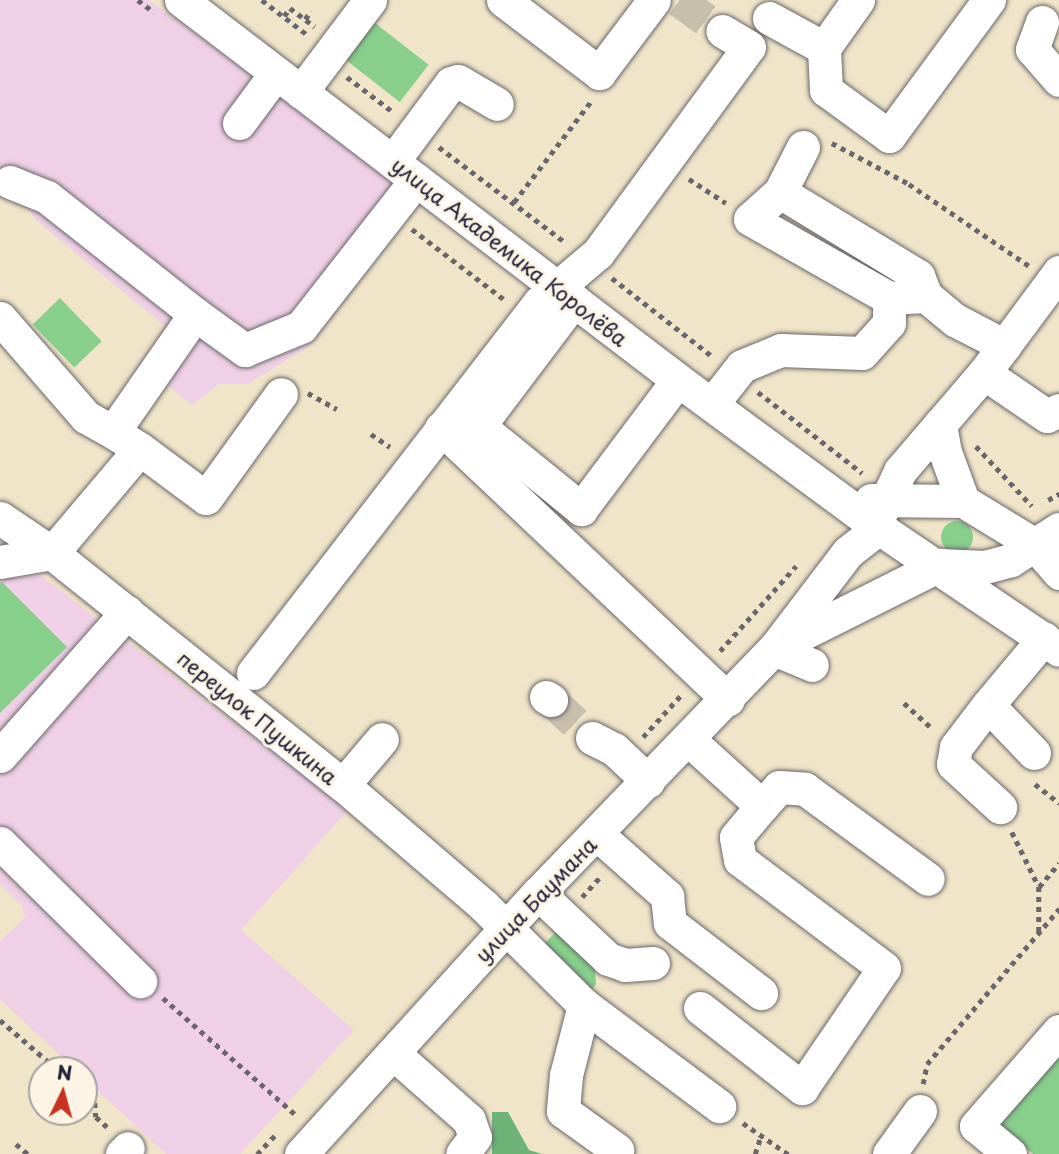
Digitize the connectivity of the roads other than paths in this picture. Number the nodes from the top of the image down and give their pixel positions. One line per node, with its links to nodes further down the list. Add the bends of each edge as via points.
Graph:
1 (370, 0): 11 (street, via 323,40)
2 (503, 0): 3 (street, via 598,73)
3 (654, 0)
4 (858, 0): 9 (street)
5 (989, 0): 9 (street, via 889,136 826,90)
6 (170, 8): 11 (street, улица Академика Королёва)
7 (776, 9): 9 (street); 20 (street, via 736,39 664,163 590,261)
8 (1042, 22): 10 (street, via 1032,49)
9 (824, 48)
10 (1059, 80)
11 (289, 83): 13 (street); 15 (street, улица Академика Королёва)
12 (497, 104): 15 (street, via 458,81 451,83 415,129)
13 (246, 128)
14 (803, 147): 17 (street)
15 (402, 180): 20 (street, улица Академика Королёва); 22 (street, via 301,327 245,350)
16 (10, 182): 22 (street, via 47,197)
17 (780, 192): 19 (street, via 918,276); 21 (street, via 750,219)
18 (1052, 294): 24 (street, улица Баумана)
19 (926, 296): 21 (street); 24 (street, via 955,320)
20 (556, 297): 26 (street, улица Академика Королёва); 26 (street, via 479,426 581,509); 31 (street)
21 (889, 298): 28 (street, via 889,323 862,353 781,350 742,366)
22 (195, 314): 32 (street)
23 (0, 318): 32 (street, via 86,417)
24 (1005, 346): 25 (street, улица Баумана)
25 (984, 373): 29 (street, via 1047,415); 30 (street, улица Баумана)
26 (678, 380): 28 (street, улица Академика Королёва)
27 (281, 394): 32 (street, via 206,498)
28 (712, 404): 33 (street, улица Академика Королёва, via 841,499)
29 (1059, 410)
30 (940, 424): 33 (street, улица Баумана); 34 (street)
31 (441, 428): 47 (street); 48 (street)
32 (126, 441): 38 (street)
33 (880, 502): 34 (street); 40 (street, улица Академика Королёва); 45 (street, улица Баумана)
34 (963, 502): 36 (street)
35 (0, 518): 38 (street, переулок Пушкина)
36 (1000, 520): 37 (street); 41 (street, via 1000,555)
37 (1047, 537): 41 (street, via 1011,560); 42 (street)
38 (52, 553): 39 (street); 43 (street, переулок Пушкина)
39 (0, 562)
40 (940, 565): 41 (street); 44 (street, улица Академика Королёва); 45 (street, улица Баумана)
41 (985, 567)
42 (1059, 573)
43 (127, 612): 54 (street); 56 (street, переулок Пушкина)
44 (1051, 644): 49 (street)
45 (774, 649): 46 (street); 48 (street, улица Баумана)
46 (812, 665)
47 (253, 673)
48 (727, 699): 52 (street, улица Баумана)
49 (988, 705): 53 (street); 58 (street, via 956,747 953,764)
50 (592, 737): 55 (street)
51 (382, 739): 56 (street)
52 (688, 739): 55 (street, улица Баумана); 57 (street)
53 (1034, 754)
54 (0, 756)
55 (648, 781): 59 (street, улица Баумана)
56 (343, 785): 63 (street, переулок Пушкина)
57 (762, 806): 61 (street, via 779,787 805,789); 68 (street, via 736,837 740,860 884,968 802,1088)
58 (1000, 807)
59 (597, 834): 62 (street, улица Баумана); 66 (street, via 667,896 670,923)
60 (0, 843): 65 (street)
61 (928, 879)
62 (538, 892): 63 (street, улица Баумана); 64 (street, via 608,959 625,965)
63 (506, 928): 67 (street, переулок Пушкина); 70 (street, улица Баумана)
64 (653, 963)
65 (140, 981)
66 (761, 993)
67 (584, 1005): 71 (street, переулок Пушкина); 73 (street, via 566,1075 563,1111)
68 (700, 1008)
69 (1059, 1031): 77 (street, via 976,1126)
70 (393, 1053): 74 (street, улица Баумана); 75 (street, via 469,1120 475,1137)
71 (719, 1106)
72 (920, 1111): 76 (street)
73 (617, 1150)
74 (301, 1154)
75 (461, 1154)
76 (889, 1154)
77 (1010, 1154)

